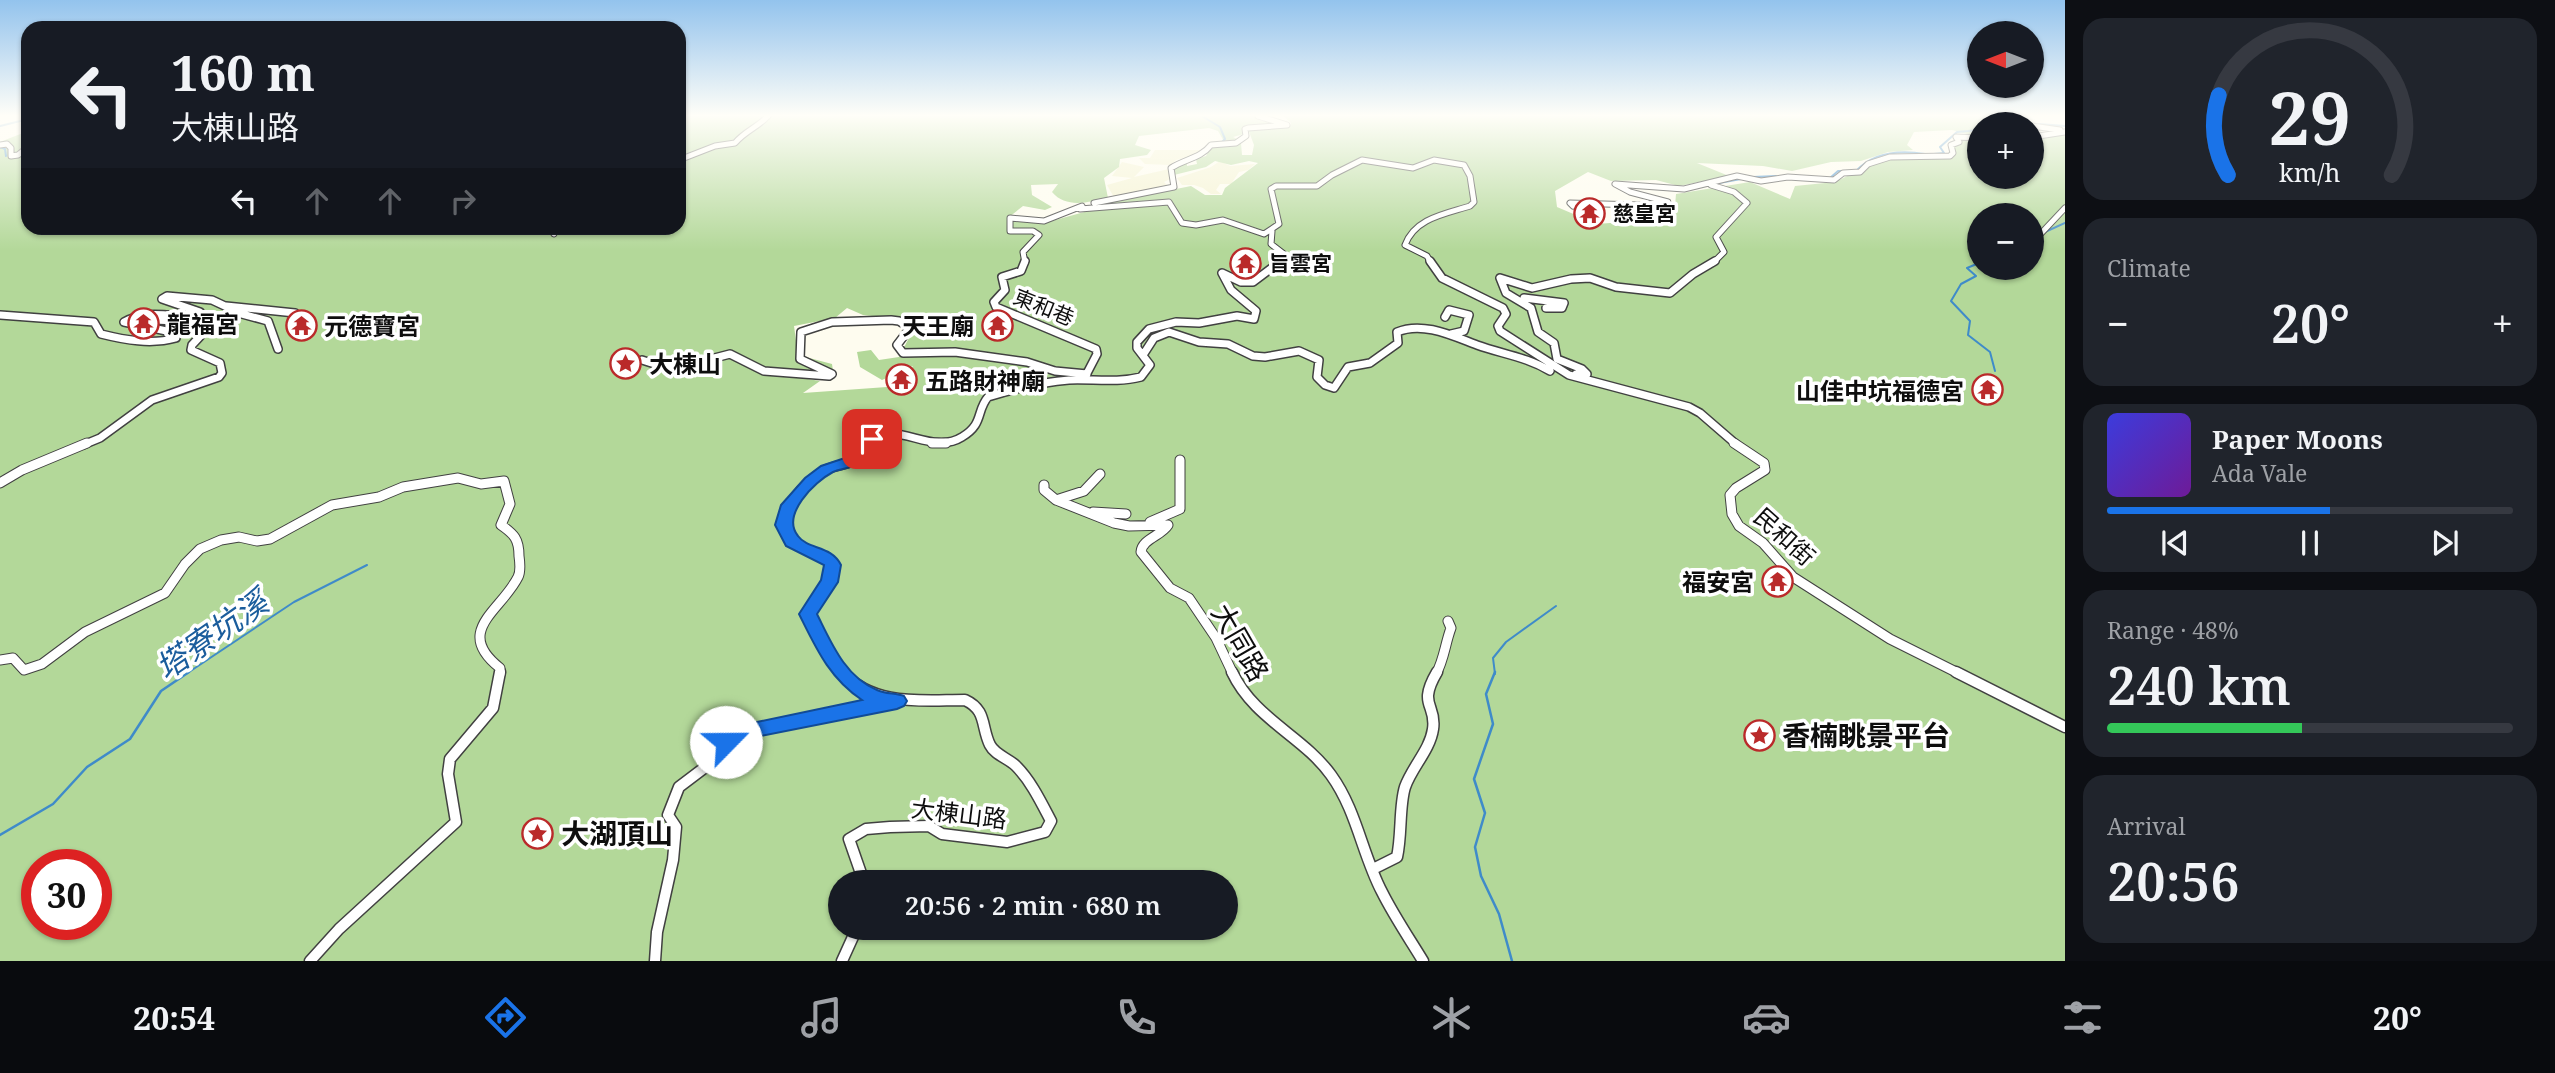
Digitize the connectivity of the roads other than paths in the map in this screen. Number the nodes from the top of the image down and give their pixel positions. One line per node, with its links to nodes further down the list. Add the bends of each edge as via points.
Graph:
1 (1183, 161): 10 (street, via 1171,167 1174,187)
2 (1364, 161): 12 (street, via 1316,187 1280,184 1271,190 1279,224)
3 (1371, 161): 4 (street, via 1414,168)
4 (1433, 161)
5 (1439, 161): 24 (street, via 1464,165 1474,202 1425,221 1411,232 1405,245 1427,256 1442,278 1503,308 1506,314 1498,328 1503,335)
6 (1879, 161): 7 (street, via 1835,180 1744,178)
7 (1713, 184): 8 (street, via 1677,189 1615,184 1668,202 1662,206 1570,203); 13 (street, via 1747,203 1716,237 1724,248 1720,256 1670,293 1616,287 1590,278 1536,288 1504,278)
8 (1573, 206)
9 (2065, 208): 11 (street)
10 (1080, 209): 12 (street, via 1163,201 1171,203 1174,217 1186,224 1222,220 1253,232); 25 (street, 東和巷, via 1044,221 1010,218 1010,231 1039,235 1023,252 1021,271 1002,276 1004,290 994,302 1026,321 1096,349)
11 (2044, 228)
12 (1272, 231): 22 (street, via 1271,244 1284,254 1284,260 1252,282 1222,273 1231,292 1256,311 1254,319 1227,317 1149,329 1137,342)
13 (1501, 283): 15 (street, via 1524,298 1564,303 1562,308); 24 (street, via 1512,298 1533,307 1538,332 1554,343 1557,359 1587,374)
14 (223, 305): 16 (street); 19 (street, via 167,296 162,299 200,312 200,317); 21 (street, via 268,321)
15 (1546, 308)
16 (295, 313)
17 (0, 315): 19 (street, via 94,323 101,334 110,337 176,338 176,333 127,324)
18 (1445, 317): 20 (street, via 1449,310 1469,315 1464,331)
19 (126, 319): 28 (street, via 177,321 201,328 205,331 191,350 220,363 222,373 210,382 152,400 100,438)
20 (1451, 334): 22 (street, via 1401,330 1398,343 1370,363 1348,367 1334,388 1317,377 1319,360 1299,351 1261,358 1230,344 1197,342 1168,332 1152,339); 24 (street)
21 (278, 349)
22 (1143, 355): 25 (street, via 1150,365 1141,377 1110,382)
23 (642, 360): 25 (street, via 667,368 730,354 764,370 829,376 832,374 800,359 801,332 846,322 891,320 910,328 897,345 903,354 955,352 1027,362)
24 (1569, 375): 38 (street, 民和街, via 1700,413 1764,463 1765,470 1736,488 1729,503 1739,526 1763,543 1793,577 1890,639)
25 (1086, 377): 37 (street, 大棟山路, via 988,397 976,425 952,443 880,435 857,460 819,474 787,509 784,525 788,538 833,565 829,582 808,614 830,659 869,695)
26 (1180, 460): 34 (street, via 1180,509)
27 (1100, 474): 30 (street, via 1084,491)
28 (0, 483)
29 (1044, 485): 30 (street)
30 (1056, 500): 31 (street); 32 (street, 大同路)
31 (1083, 505)
32 (1090, 514): 33 (street); 34 (street, 大同路)
33 (1126, 514)
34 (1137, 526): 39 (street, 大同路, via 1168,525 1146,541 1141,552 1170,588 1189,598 1216,638 1241,694 1329,772 1351,807)
35 (1448, 621): 39 (street, via 1451,628 1442,663 1426,700 1434,724 1431,739 1405,788 1397,857)
36 (0, 660): 42 (street, via 13,658 24,670 42,664 85,632 165,593 200,549 221,540 270,539 332,505 379,498 403,487 458,478 481,484 504,481 510,504 501,525 519,543 520,575 480,629 482,652 499,668 499,699 449,761 456,822)
37 (897, 701): 40 (street, 大棟山路, via 965,700 975,704 985,717 991,746 1018,770 1051,821 1045,832 1007,842 942,834 929,827 866,829 849,839); 43 (street, via 740,732 712,762 679,787 668,815 676,827)
38 (2065, 727)
39 (1373, 869): 45 (street, 大同路)
40 (862, 870)
41 (852, 940): 44 (street)
42 (310, 961)
43 (655, 961)
44 (842, 961)
45 (1423, 961)

